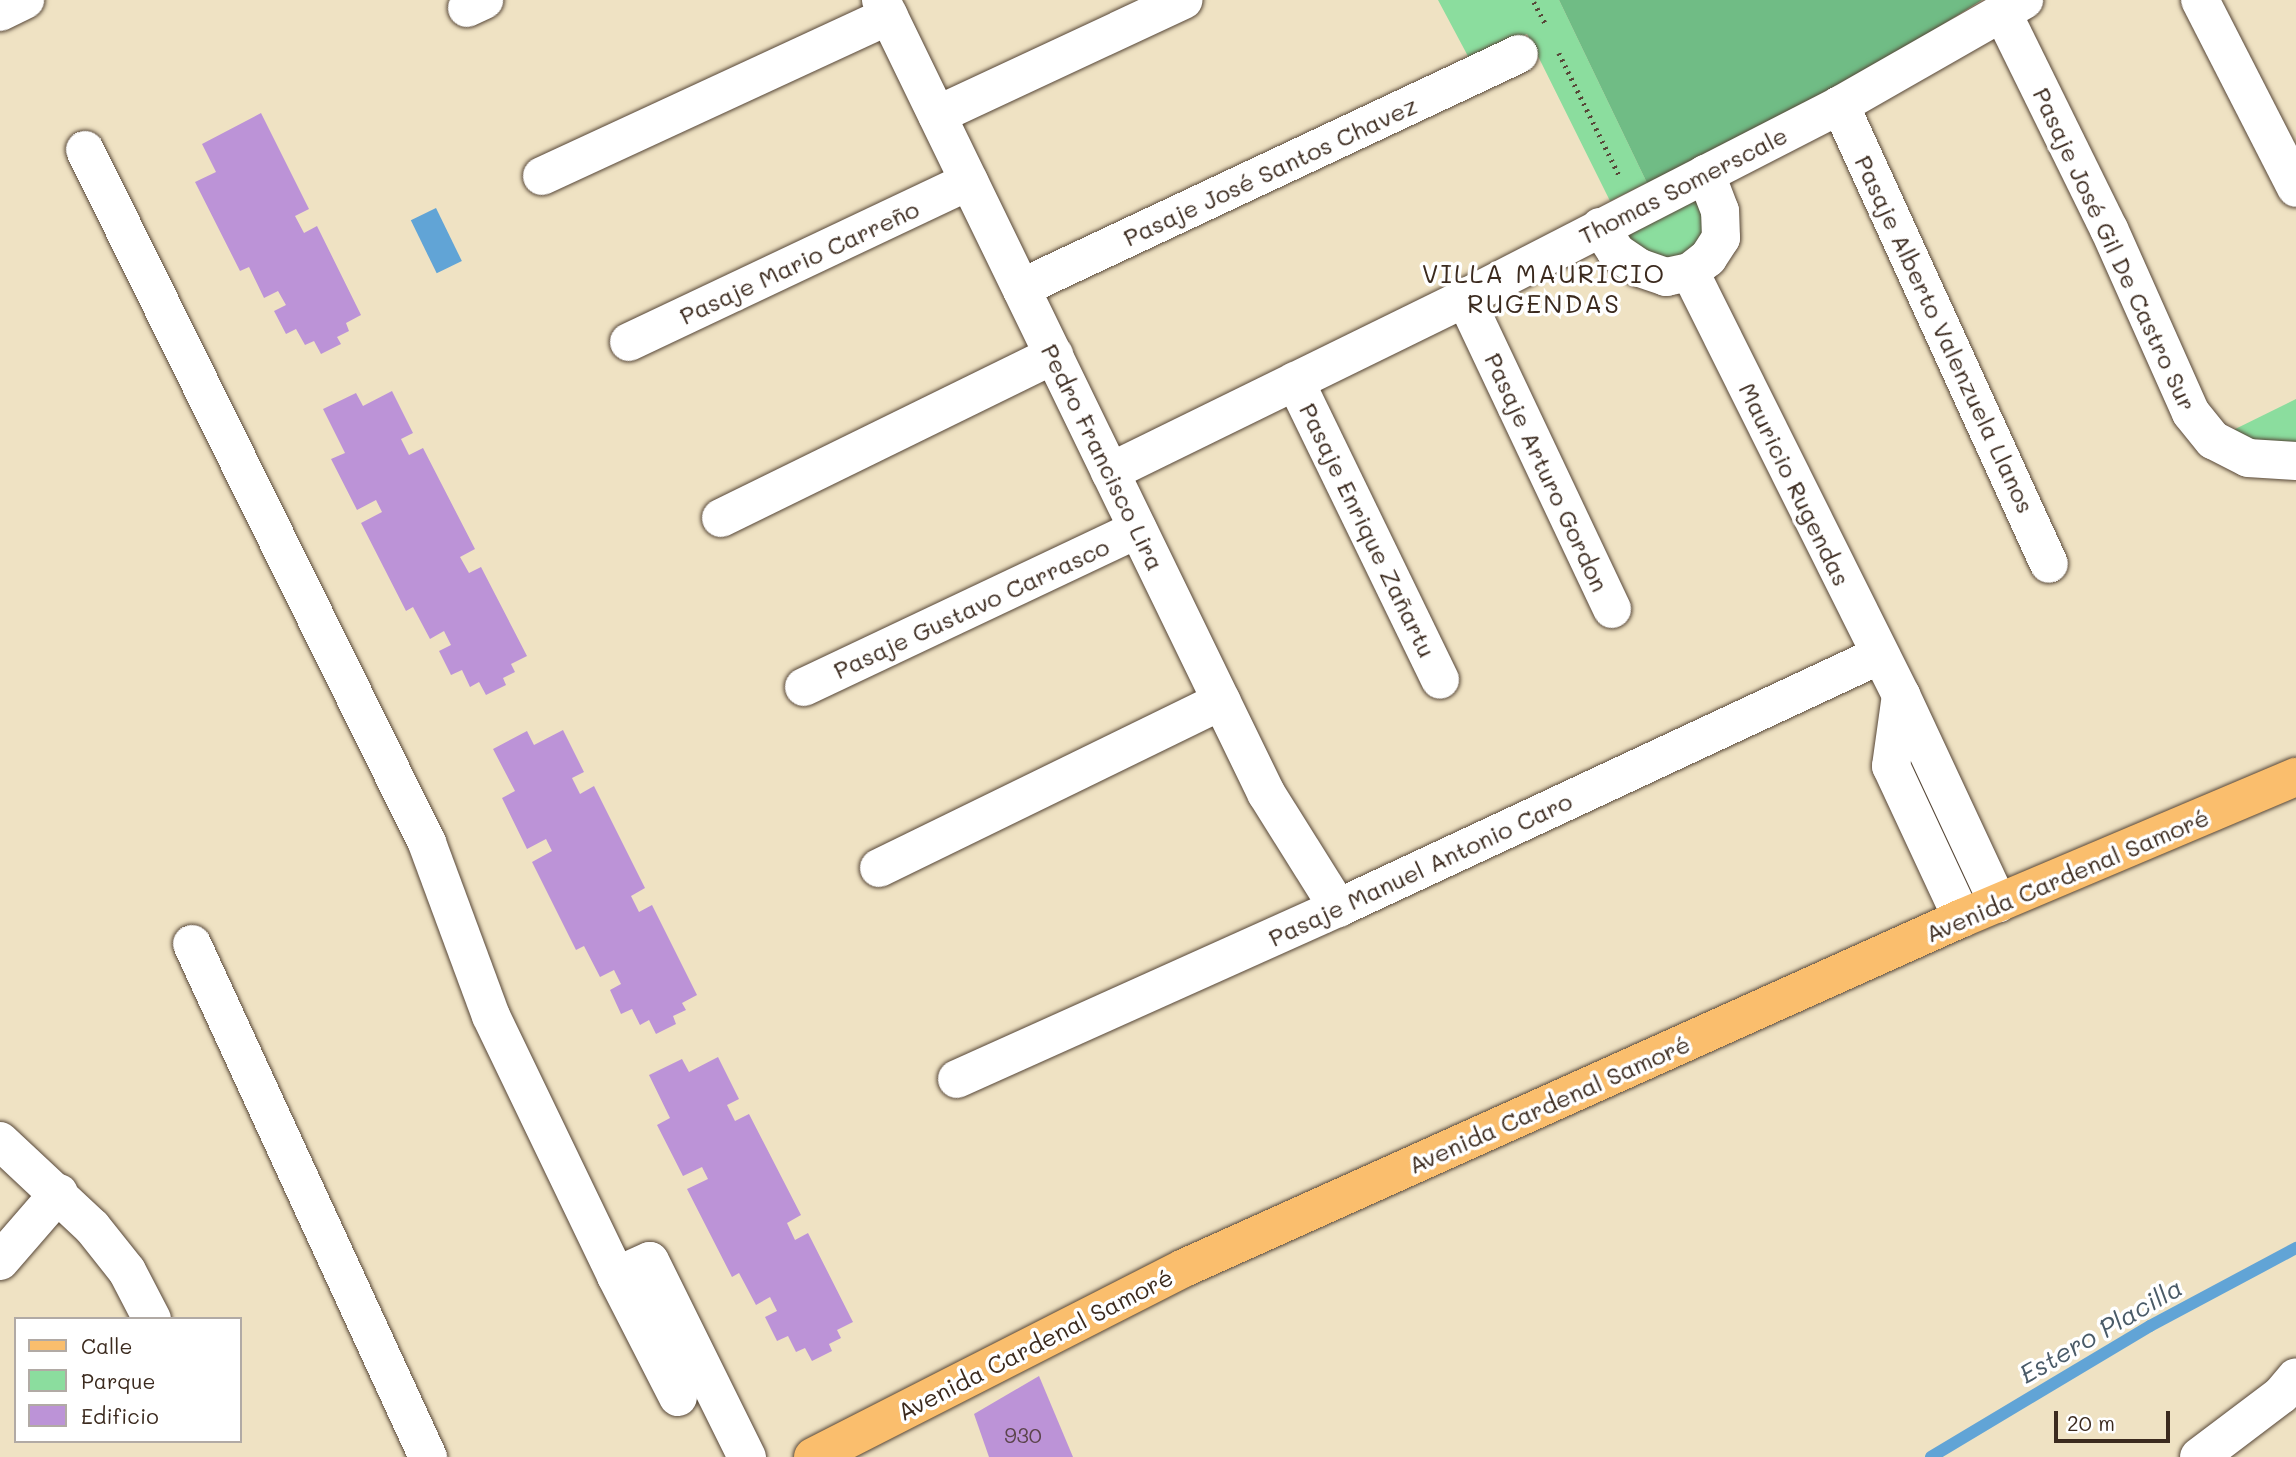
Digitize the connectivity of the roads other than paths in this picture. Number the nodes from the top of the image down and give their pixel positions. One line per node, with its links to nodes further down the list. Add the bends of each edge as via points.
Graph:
1 (25, 0): 6 (street)
2 (1184, 0): 9 (street)
3 (2200, 0): 14 (street)
4 (2013, 7): 8 (street, Thomas Somerscale); 22 (street, Pasaje José Gil De Castro Sur, via 2191,414 2213,440 2248,458)
5 (885, 8): 9 (street, Pedro Francisco Lira); 12 (street)
6 (0, 12)
7 (1519, 54): 17 (street, Pasaje José Santos Chavez)
8 (1840, 105): 11 (street, Thomas Somerscale); 26 (street, Pasaje Alberto Valenzuela Llanos)
9 (937, 115): 13 (street, Pedro Francisco Lira)
10 (85, 150): 43 (street, via 427,843 491,1016)
11 (1706, 174): 15 (street, Thomas Somerscale); 16 (street, via 1720,211 1721,238 1708,258)
12 (542, 176)
13 (969, 181): 17 (street, Pedro Francisco Lira); 19 (street, Pasaje Mario Carreño)
14 (2296, 188)
15 (1600, 227): 16 (street, via 1616,252 1640,268 1666,277); 18 (street, Thomas Somerscale)
16 (1690, 272): 28 (street, Mauricio Rugendas)
17 (1021, 288): 20 (street, Pedro Francisco Lira)
18 (1465, 298): 21 (street, Thomas Somerscale); 27 (street, Pasaje Arturo Gordon)
19 (629, 342)
20 (1054, 355): 23 (street, Pedro Francisco Lira); 24 (street)
21 (1295, 381): 23 (street, Thomas Somerscale); 29 (street, Pasaje Enrique Zañartu)
22 (2296, 461)
23 (1110, 472): 25 (street, Pedro Francisco Lira)
24 (721, 518)
25 (1138, 528): 30 (street, Pasaje Gustavo Carrasco); 32 (street, Pedro Francisco Lira)
26 (2049, 564)
27 (1612, 609)
28 (1880, 655): 31 (street, Mauricio Rugendas); 36 (street, Pasaje Manuel Antonio Caro)
29 (1440, 680)
30 (804, 688)
31 (1901, 695): 35 (street, Mauricio Rugendas); 37 (street, via 1891,766)
32 (1221, 701): 34 (street); 36 (street, Pedro Francisco Lira, via 1266,793)
33 (2296, 777): 35 (main road, Avenida Cardenal Samoré)
34 (879, 868)
35 (1998, 903): 37 (main road, Avenida Cardenal Samoré)
36 (1338, 908): 39 (street, Pasaje Manuel Antonio Caro)
37 (1962, 918): 49 (main road, Avenida Cardenal Samoré, via 1185,1268)
38 (192, 944): 47 (street)
39 (957, 1079)
40 (0, 1141): 41 (street)
41 (59, 1193): 42 (street); 44 (street, via 127,1270)
42 (0, 1261)
43 (616, 1276): 46 (street); 48 (street, via 650,1261)
44 (151, 1317)
45 (2296, 1377): 50 (street, via 2281,1395)
46 (678, 1397)
47 (428, 1457)
48 (747, 1457)
49 (814, 1457)
50 (2199, 1457)

